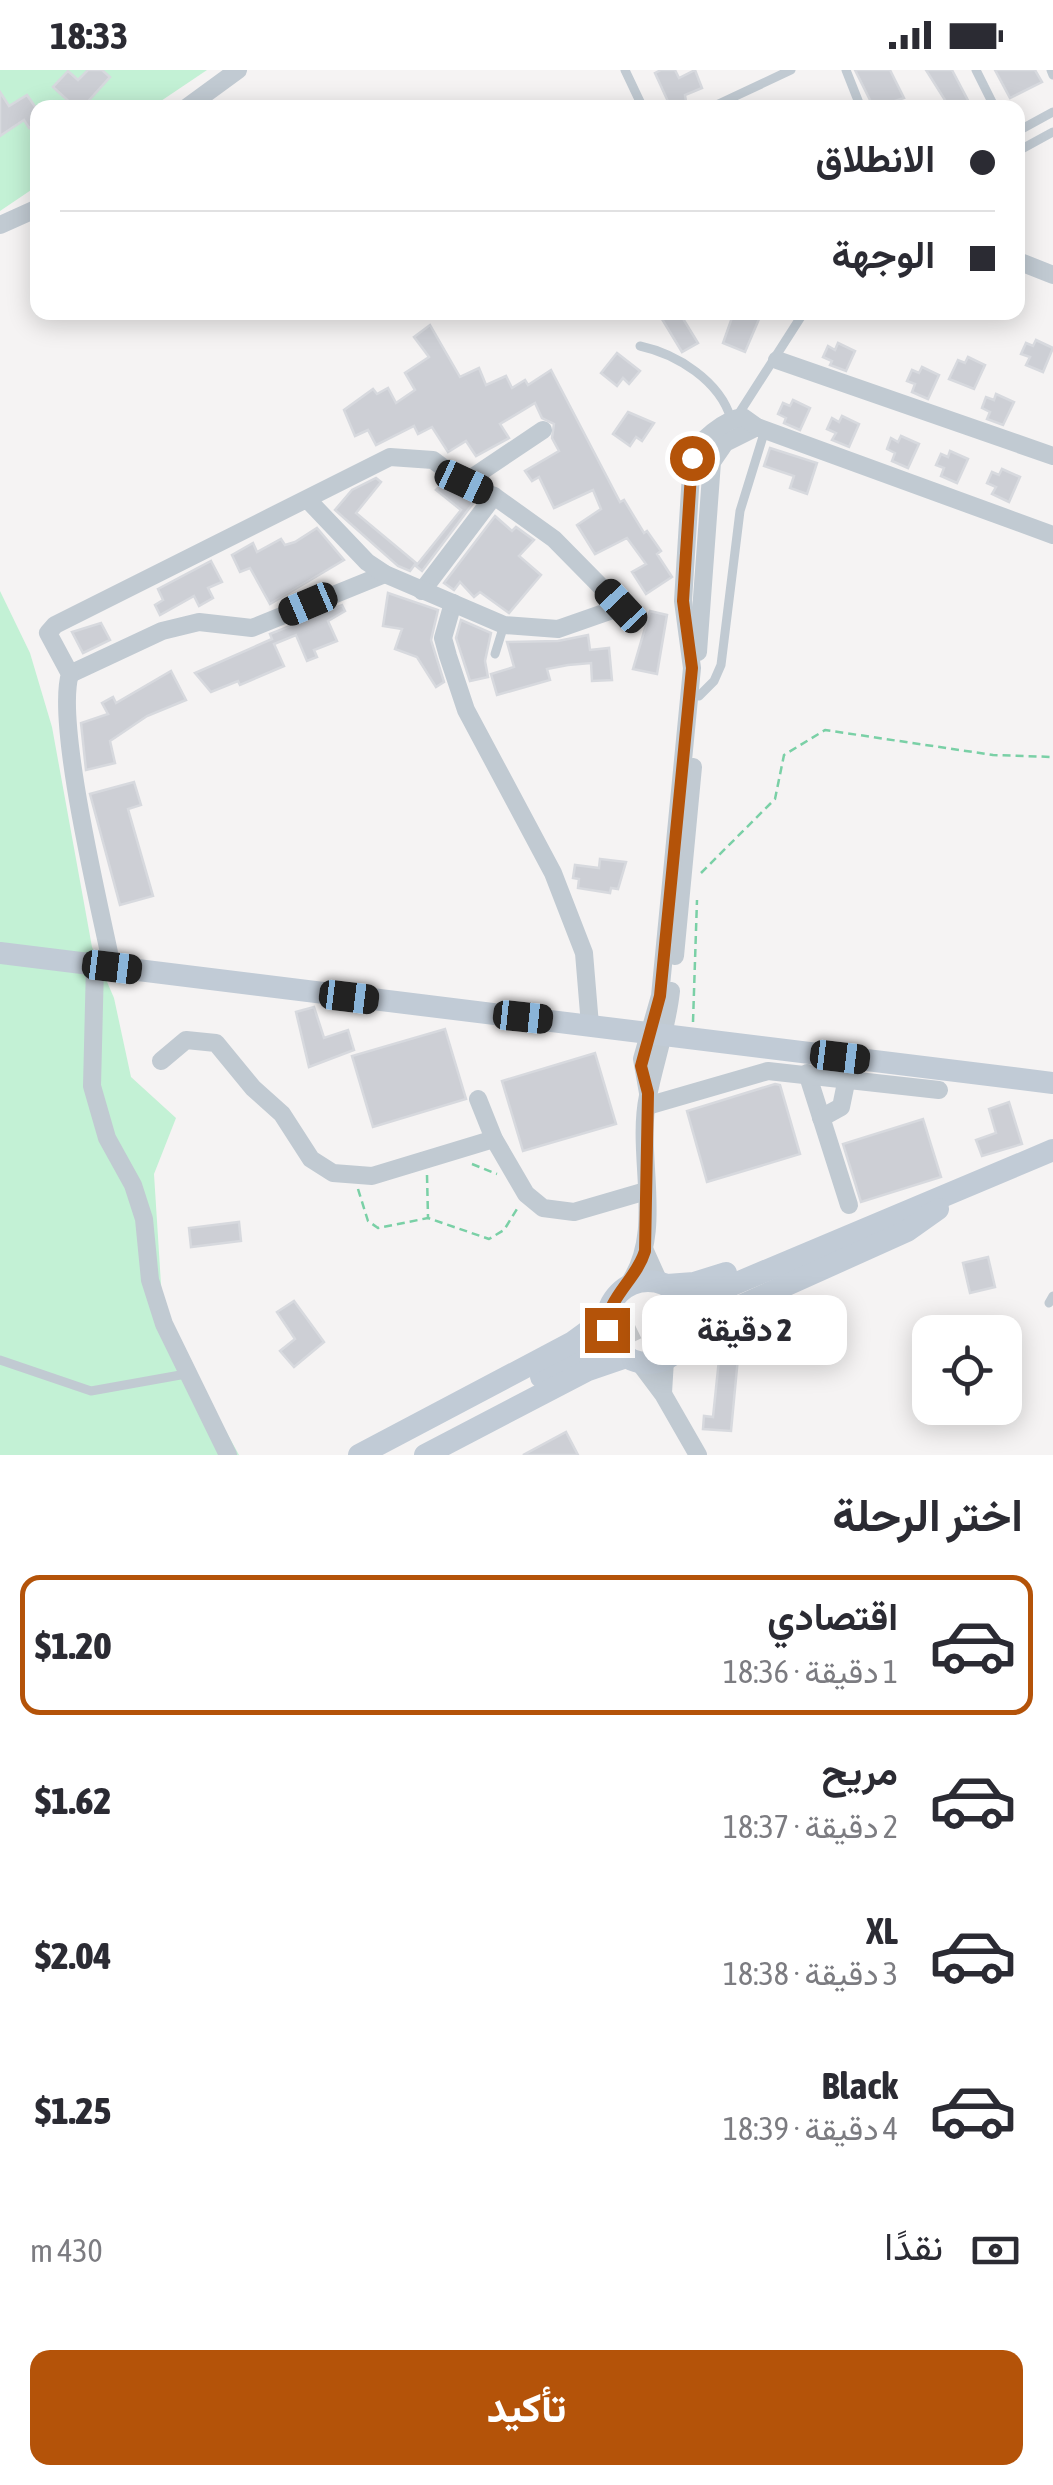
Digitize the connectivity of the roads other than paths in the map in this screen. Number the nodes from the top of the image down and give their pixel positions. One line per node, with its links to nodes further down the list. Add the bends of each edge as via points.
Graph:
1 (238, 70): 7 (street)
2 (624, 70): 8 (lane)
3 (791, 70): 6 (lane)
4 (846, 70): 11 (lane)
5 (976, 70): 12 (lane)
6 (738, 94): 9 (lane); 10 (lane)
7 (197, 100)
8 (639, 100)
9 (726, 100)
10 (741, 100)
11 (858, 100)
12 (990, 100)
13 (1053, 112): 14 (lane)
14 (1025, 127)
15 (1053, 132): 16 (lane)
16 (1025, 147)
17 (30, 211): 18 (street)
18 (0, 224)
19 (1025, 264): 20 (street)
20 (1053, 275)
21 (800, 320): 23 (lane)
22 (640, 346): 24 (lane, via 709,382)
23 (777, 360): 24 (lane); 27 (street)
24 (734, 418): 25 (street); 39 (street, via 700,442 692,458 683,601 692,668)
25 (761, 428): 31 (street); 38 (lane, via 740,511 720,664); 38 (street, via 725,443 712,462)
26 (543, 430): 28 (street)
27 (1053, 456)
28 (464, 482): 29 (street); 30 (street, via 433,460 390,457)
29 (494, 496): 33 (street); 35 (street, via 554,539 621,606 558,629)
30 (307, 498): 32 (street); 37 (street, via 55,625 48,633)
31 (1053, 535)
32 (385, 574): 33 (street); 37 (street, via 252,628 199,622 162,630)
33 (422, 591): 34 (street)
34 (453, 603): 35 (street); 42 (street, via 443,638 448,656 466,710 554,873 584,953)
35 (504, 625): 36 (lane)
36 (495, 654)
37 (70, 674): 41 (street, via 64,692)
38 (699, 696): 39 (street)
39 (678, 856): 43 (street, via 683,891)
40 (0, 954): 41 (main road)
41 (104, 966): 42 (main road); 68 (street, via 92,1086 107,1138 134,1185 150,1280)
42 (590, 1025): 43 (main road)
43 (658, 1033): 47 (main road); 50 (street)
44 (161, 1062): 53 (street, via 186,1040 216,1043 282,1114 311,1159 332,1173 358,1178)
45 (807, 1074): 46 (street); 50 (street, via 755,1073); 52 (street)
46 (847, 1078): 48 (street); 52 (street, via 842,1107)
47 (1045, 1082): 51 (main road)
48 (939, 1090)
49 (478, 1099): 53 (street)
50 (648, 1100): 55 (street)
51 (1053, 1104)
52 (821, 1118): 57 (street)
53 (494, 1139): 55 (street, via 520,1193 558,1212)
54 (1053, 1149): 56 (main road)
55 (646, 1192): 58 (street)
56 (950, 1195): 59 (main road, via 906,1201 713,1278); 61 (main road); 63 (main road, via 920,1224)
57 (849, 1205)
58 (645, 1251): 59 (street); 60 (street)
59 (663, 1284): 60 (main road); 63 (main road, via 685,1304)
60 (628, 1286): 62 (main road)
61 (694, 1302)
62 (606, 1318): 66 (main road, via 610,1340); 71 (main road, via 574,1342)
63 (688, 1329): 67 (main road)
64 (587, 1352): 72 (main road)
65 (0, 1360): 68 (lane, via 91,1391)
66 (632, 1360): 67 (main road); 69 (street); 73 (main road, via 576,1376)
67 (665, 1360): 69 (street)
68 (186, 1374): 70 (street)
69 (663, 1394): 74 (street)
70 (228, 1455)
71 (359, 1455)
72 (391, 1455)
73 (425, 1455)
74 (698, 1455)

